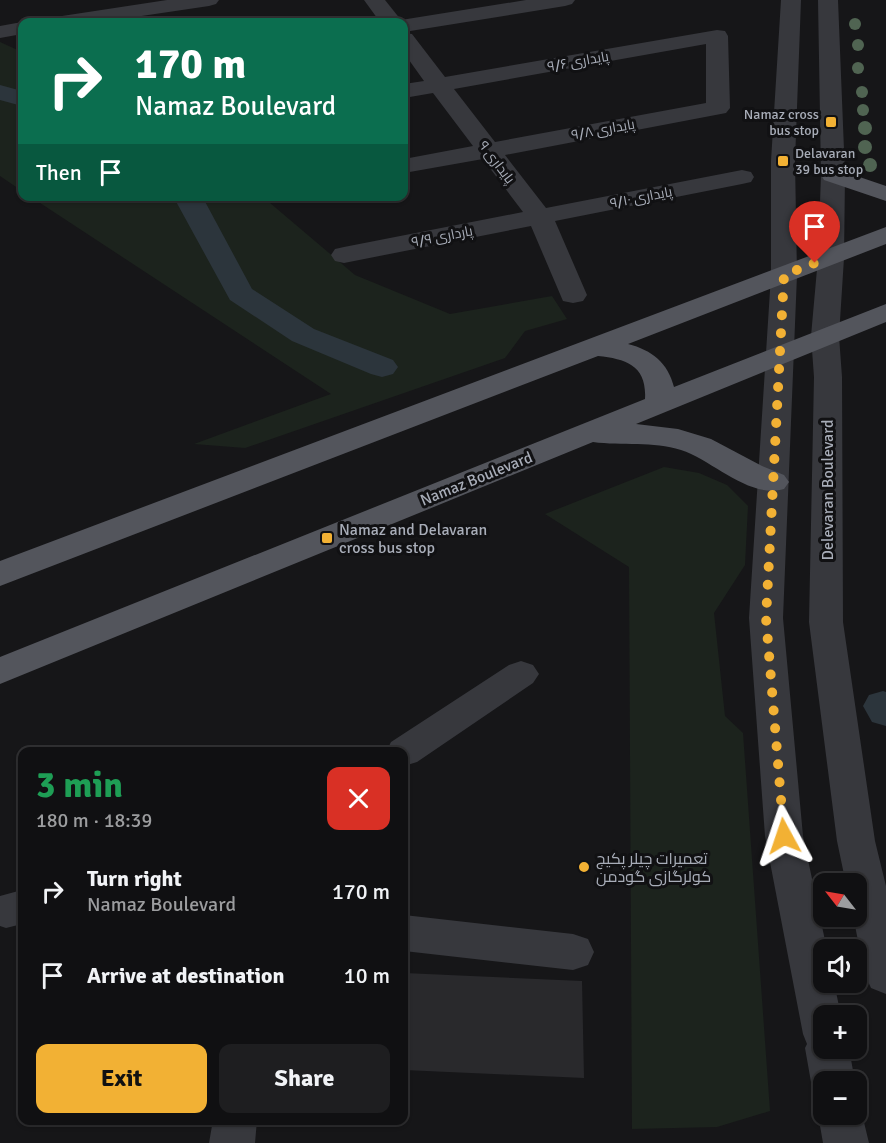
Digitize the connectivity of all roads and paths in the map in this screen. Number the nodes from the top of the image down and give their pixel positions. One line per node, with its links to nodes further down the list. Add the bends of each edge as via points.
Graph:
1 (210, 0): 6 (street)
2 (374, 0): 7 (street)
3 (564, 0): 8 (street)
4 (791, 0): 24 (street, via 783,161)
5 (828, 0): 17 (street, Delevaran Boulevard)
6 (89, 18)
7 (388, 18)
8 (408, 25)
9 (18, 29): 10 (street)
10 (0, 32)
11 (408, 44): 12 (street, پایداری ۹)
12 (439, 85): 13 (street, پایداری ۹/۶); 14 (street, پایداری ۹/۶, via 717,36); 15 (street, پایداری ۹)
13 (408, 90)
14 (718, 108): 15 (street, پایداری ۹/۸)
15 (489, 151): 16 (street, پایداری ۹/۸); 20 (street, پایداری ۹)
16 (408, 165)
17 (832, 175): 19 (main road); 23 (street, Delevaran Boulevard)
18 (742, 177): 20 (street, پایداری ۹/۱۰)
19 (886, 194)
20 (540, 217): 22 (street, پارداری ۹/۹); 25 (street, پایداری ۹)
21 (886, 235): 23 (main road)
22 (344, 255)
23 (831, 258): 24 (main road); 27 (street, Delevaran Boulevard)
24 (784, 275): 28 (main road); 29 (street)
25 (573, 295)
26 (886, 312): 27 (main road, Namaz Boulevard)
27 (825, 336): 29 (main road, Namaz Boulevard); 39 (street, Delevaran Boulevard, via 826,622 856,841)
28 (598, 347): 30 (main road, via 626,352 649,364 661,382); 33 (main road)
29 (779, 355): 30 (main road, Namaz Boulevard); 32 (street)
30 (659, 402): 31 (main road, Namaz Boulevard)
31 (588, 433): 32 (main road, via 648,435 688,442); 34 (main road, Namaz Boulevard)
32 (773, 482): 40 (street, via 766,618 784,836)
33 (0, 574)
34 (0, 671)
35 (520, 674): 36 (street)
36 (408, 749)
37 (408, 933): 38 (street)
38 (573, 952)
39 (886, 975)
40 (818, 1005)
41 (234, 1125): 43 (street)
42 (842, 1125): 44 (street)
43 (232, 1143)
44 (846, 1143)

